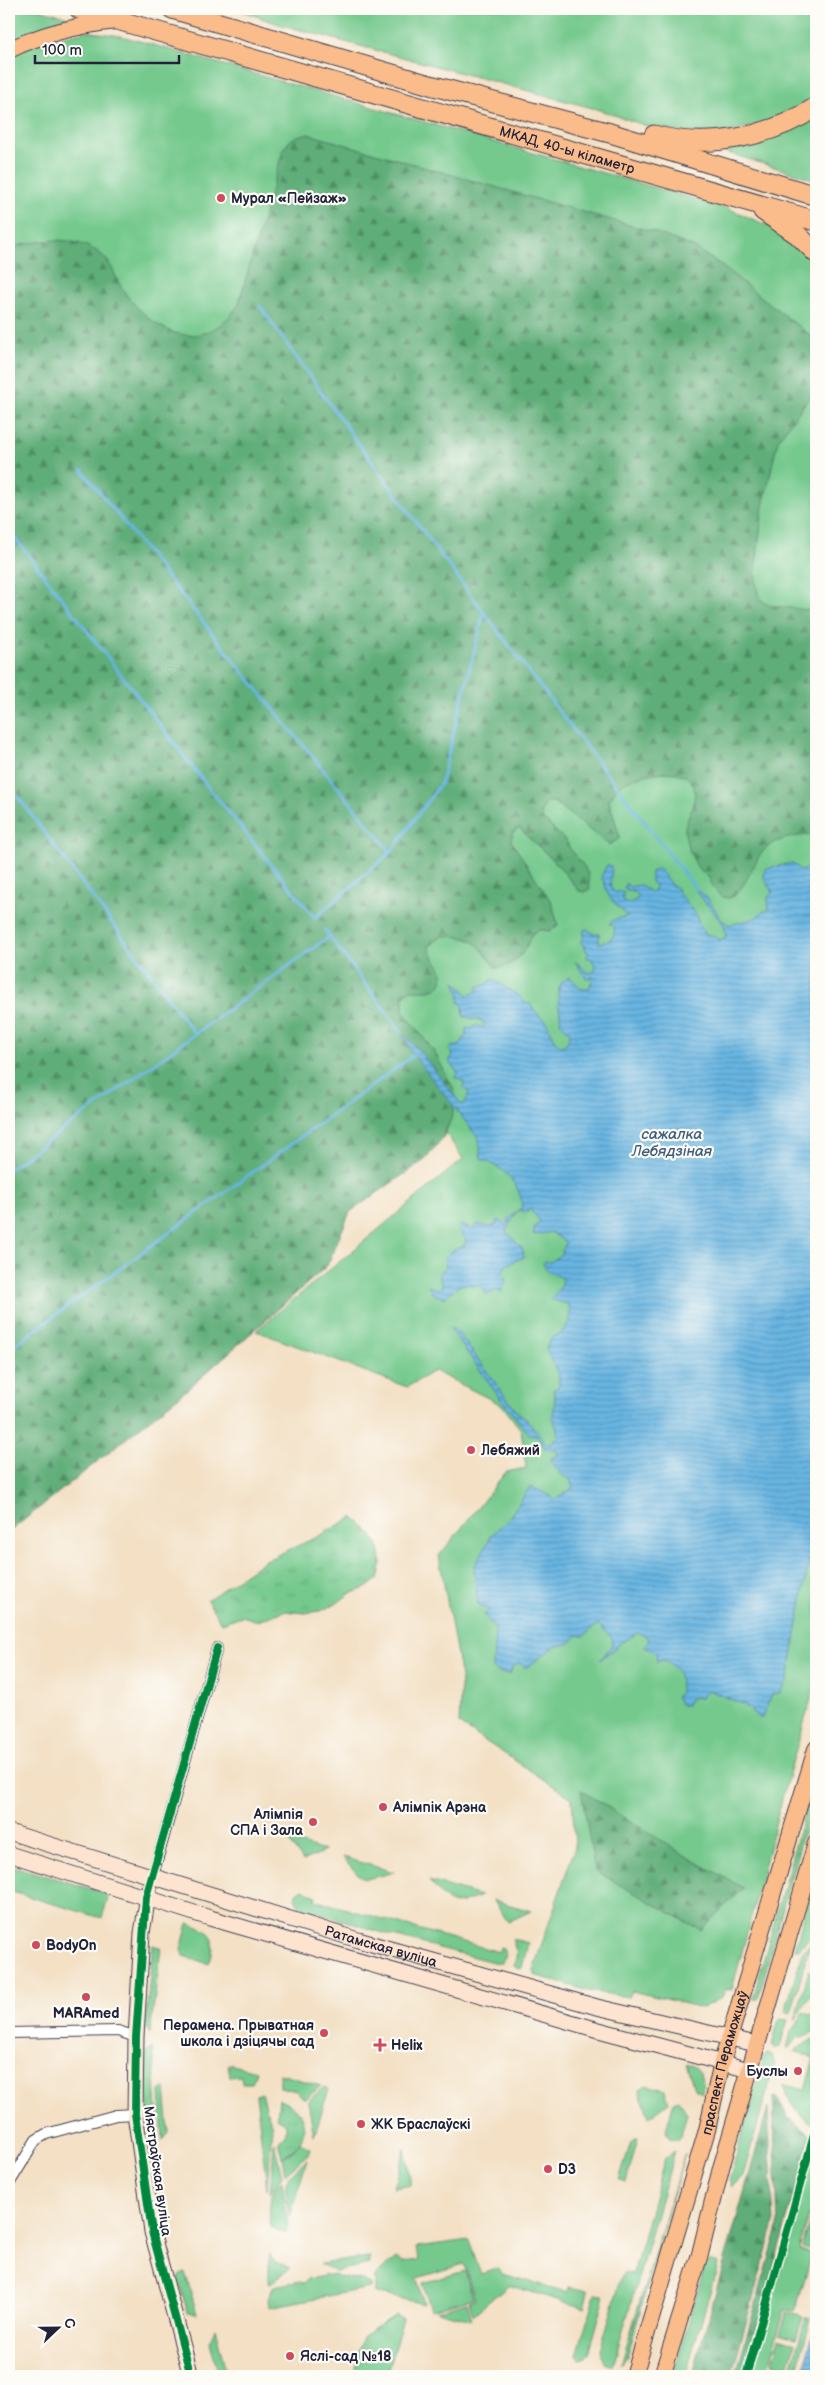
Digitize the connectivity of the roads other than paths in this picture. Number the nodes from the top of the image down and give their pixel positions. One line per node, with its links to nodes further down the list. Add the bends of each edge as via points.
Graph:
1 (79, 9): 4 (highway, МКАД, 40-ы кіламетр)
2 (172, 9): 5 (highway)
3 (220, 9): 5 (highway)
4 (121, 20): 6 (main road, via 56,32); 10 (highway, МКАД, 40-ы кіламетр)
5 (266, 37): 8 (highway, МКАД, 40-ы кіламетр, via 430,86)
6 (9, 50)
7 (816, 107): 8 (highway, via 780,126 744,136 702,141 641,132)
8 (610, 133): 9 (highway, МКАД, 40-ы кіламетр)
9 (816, 196)
10 (749, 202): 11 (highway, МКАД, 40-ы кіламетр); 12 (highway, via 798,235)
11 (816, 221)
12 (816, 253)
13 (217, 1648): 18 (street)
14 (816, 1749): 22 (main road, праспект Пераможцаў)
15 (9, 1832): 18 (main road, Ратамская вуліца)
16 (816, 1843): 23 (main road, праспект Пераможцаў)
17 (9, 1854): 19 (main road, Ратамская вуліца)
18 (153, 1875): 19 (main road, Мястраўская вуліца); 22 (main road, Ратамская вуліца, via 358,1940 597,2007)
19 (146, 1897): 21 (main road, Мястраўская вуліца); 24 (main road, Ратамская вуліца, via 448,1987)
20 (9, 2033): 21 (street, via 118,2031)
21 (136, 2037): 26 (main road, Мястраўская вуліца)
22 (730, 2038): 23 (main road, Ратамская вуліца); 24 (main road, праспект Пераможцаў)
23 (756, 2044): 25 (main road, праспект Пераможцаў)
24 (722, 2062): 25 (main road, Ратамская вуліца); 29 (main road, праспект Пераможцаў, via 707,2130)
25 (749, 2070): 30 (main road, праспект Пераможцаў, via 700,2254)
26 (135, 2114): 27 (street, via 116,2115 46,2134 36,2140); 28 (main road, Мястраўская вуліца, via 152,2232)
27 (9, 2184)
28 (191, 2376)
29 (634, 2376)
30 (662, 2376)

